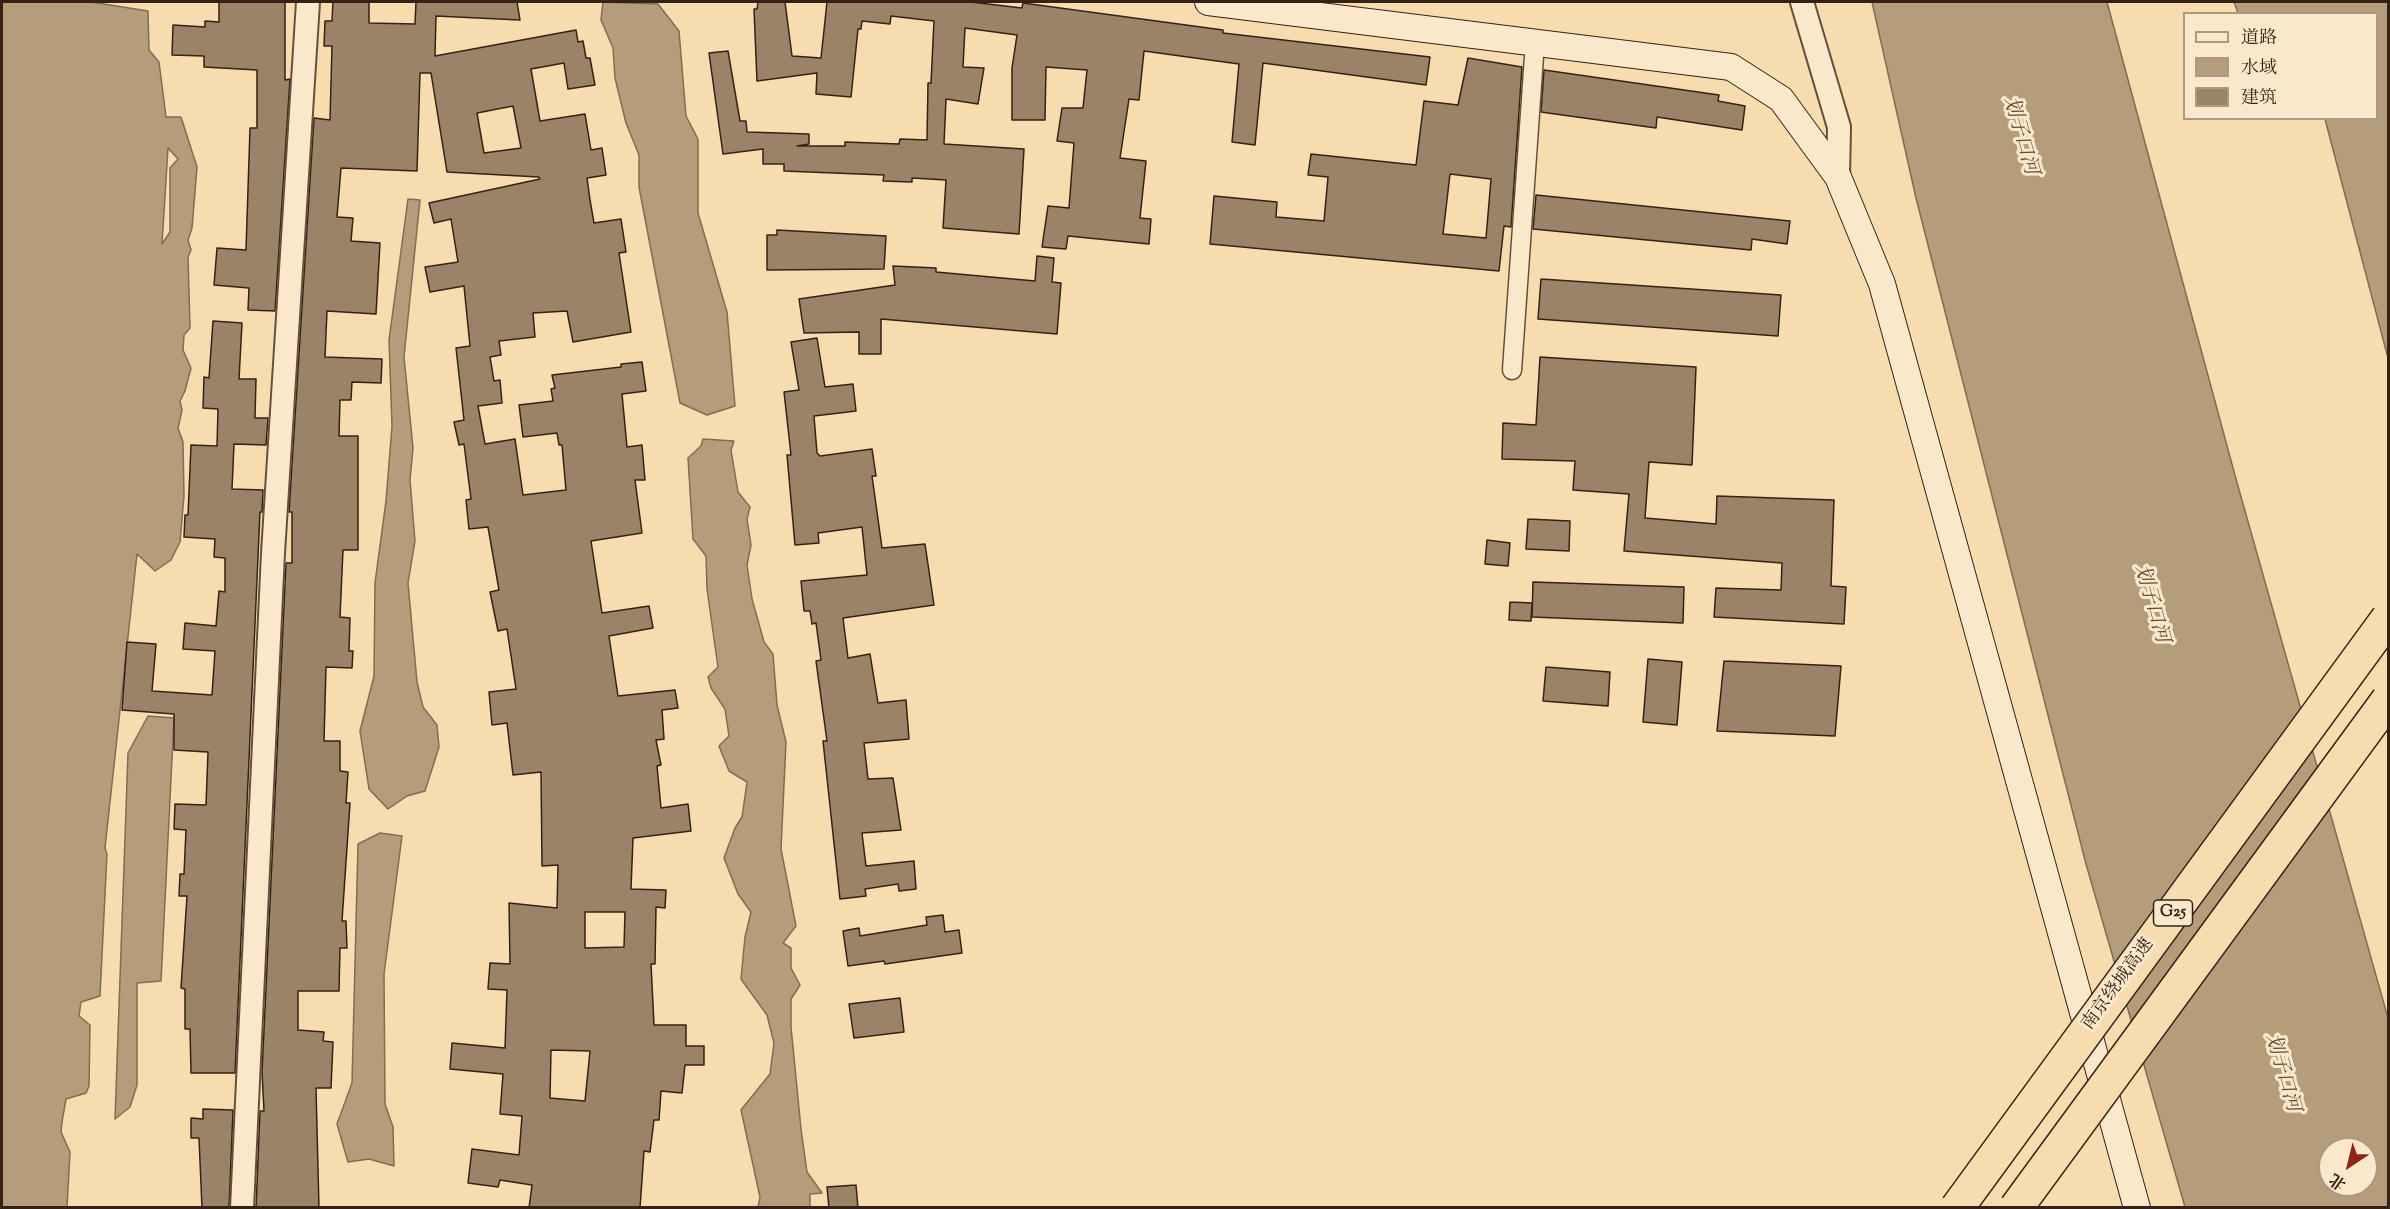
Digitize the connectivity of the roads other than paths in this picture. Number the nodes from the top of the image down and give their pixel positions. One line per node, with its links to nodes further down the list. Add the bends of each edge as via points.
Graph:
1 (308, 2): 9 (street, via 273,553)
2 (1208, 2): 4 (main road)
3 (1802, 2): 5 (street, via 1839,127)
4 (1535, 42): 5 (main road, via 1731,67 1781,99); 6 (street)
5 (1838, 177): 12 (main road, via 1882,284)
6 (1512, 370)
7 (2388, 618): 10 (highway, 南京绕城高速 / G25, bridge)
8 (2388, 700): 11 (highway, G25, bridge)
9 (242, 1208)
10 (1957, 1208)
11 (2016, 1208)
12 (2137, 1208)

